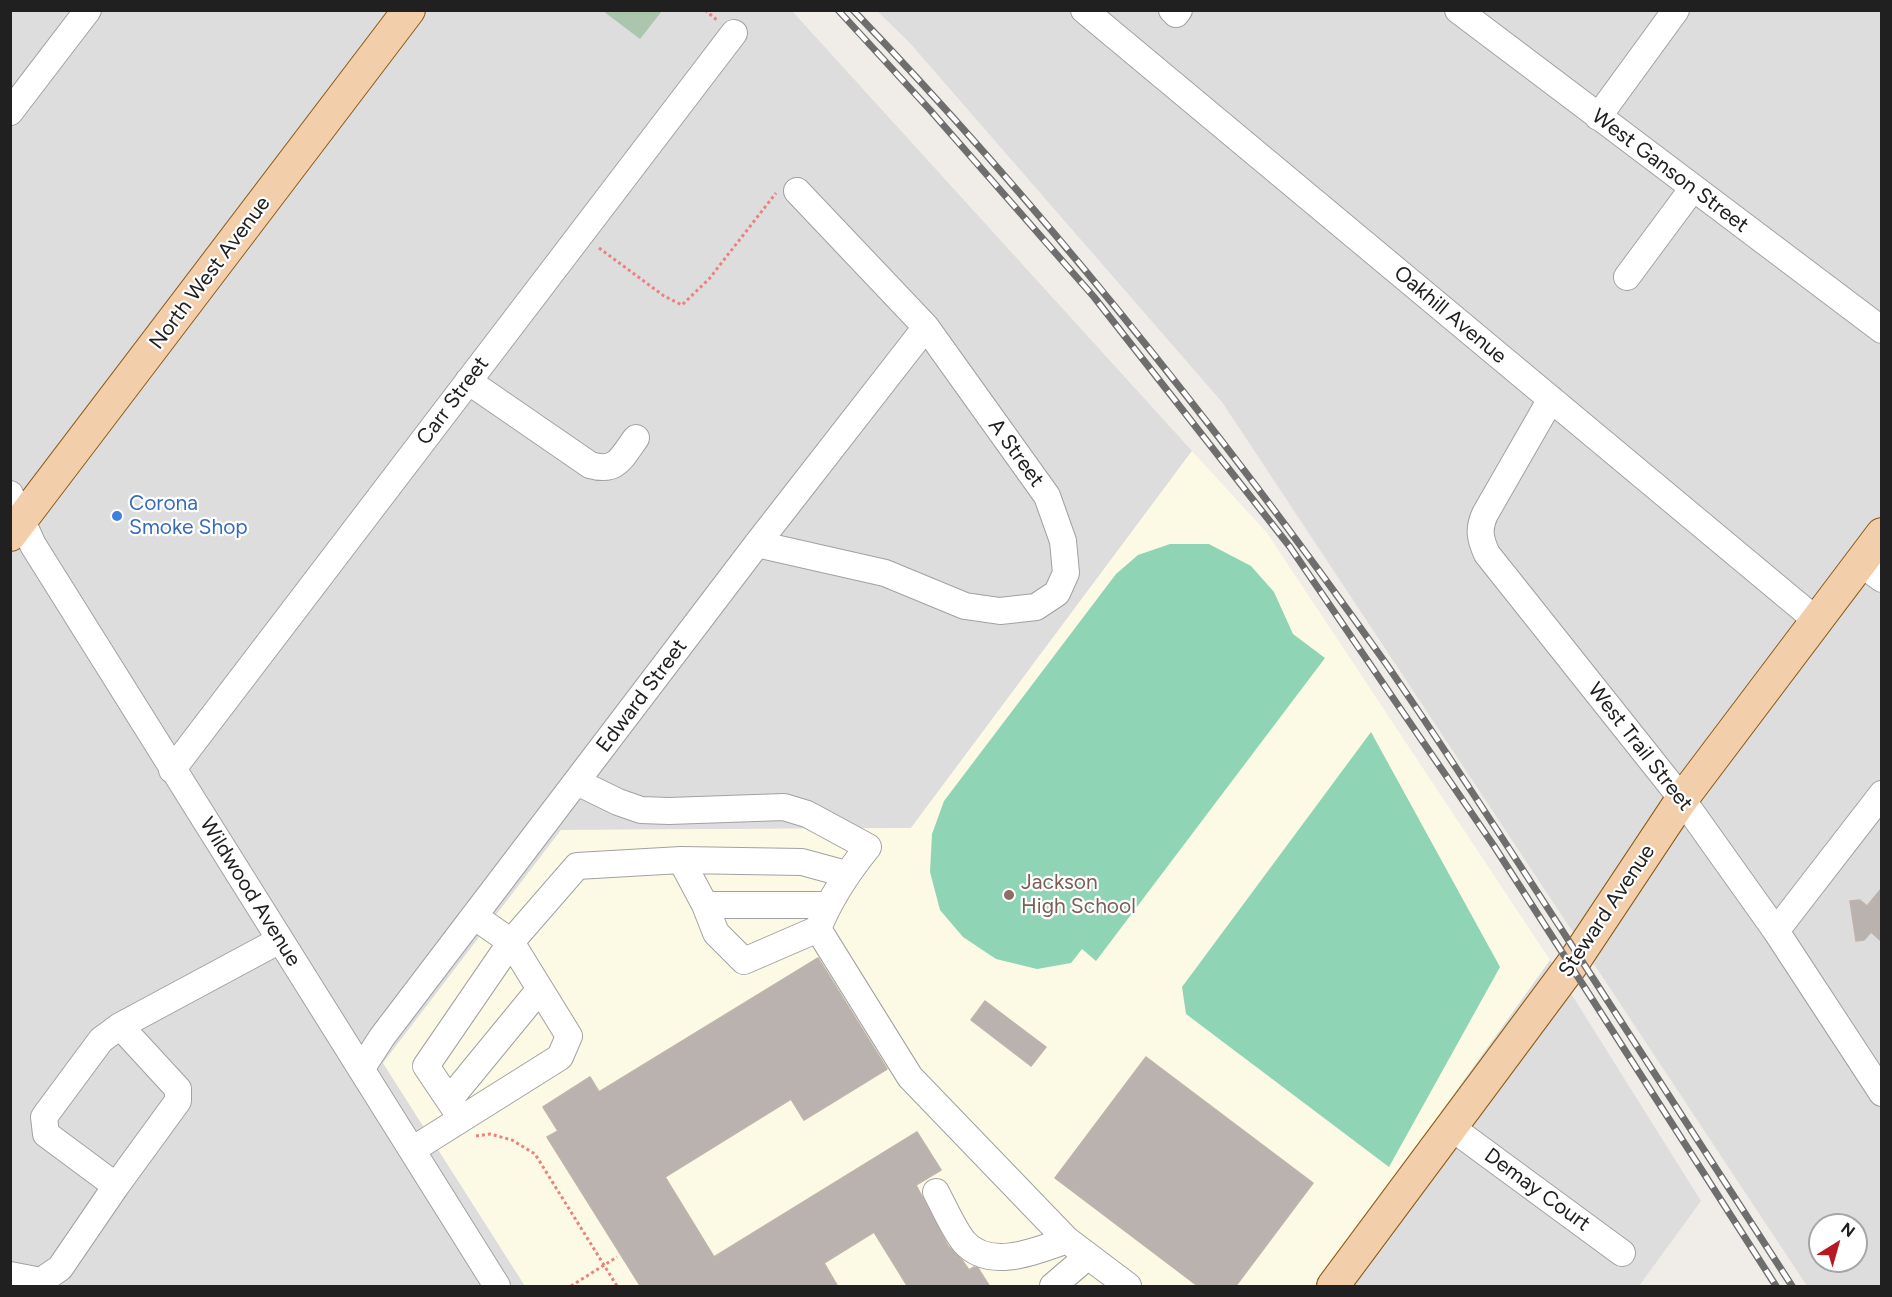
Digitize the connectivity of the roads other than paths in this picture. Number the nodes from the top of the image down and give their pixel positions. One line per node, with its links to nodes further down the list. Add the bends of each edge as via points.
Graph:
1 (88, 10): 9 (street)
2 (409, 10): 19 (main road, North West Avenue)
3 (1084, 10): 17 (street, Oakhill Avenue)
4 (1172, 10): 5 (street, via 1176,14)
5 (1179, 10)
6 (1458, 10): 10 (street, West Ganson Street)
7 (1676, 10): 10 (street)
8 (734, 33): 16 (street, Carr Street)
9 (10, 112)
10 (1598, 117): 11 (street, West Ganson Street)
11 (1693, 188): 13 (street); 15 (street, West Ganson Street)
12 (797, 191): 14 (street, A Street)
13 (1627, 277)
14 (926, 327): 21 (street, Edward Street); 21 (street, A Street, via 1047,496 1064,541 1066,559 1066,573 1056,593 1036,607 1000,611 965,606 885,573)
15 (1881, 330)
16 (468, 381): 18 (street, via 590,465 603,469 614,466); 24 (street, Carr Street)
17 (1551, 399): 23 (street, Oakhill Avenue); 27 (street, West Trail Street, via 1485,514 1480,540 1487,554)
18 (636, 438)
19 (14, 517): 24 (street, Wildwood Avenue)
20 (1881, 534): 22 (main road, Steward Avenue)
21 (757, 544): 25 (street, Edward Street)
22 (1871, 571): 23 (main road, Steward Avenue)
23 (1816, 620): 27 (main road, Steward Avenue)
24 (172, 770): 35 (street, Wildwood Avenue)
25 (577, 782): 29 (street, via 641,810 784,807 807,814 868,847); 32 (street, Edward Street)
26 (1881, 794): 34 (street)
27 (1682, 799): 34 (street, West Trail Street); 42 (main road, Steward Avenue, via 1578,956)
28 (681, 860): 29 (street, via 802,862); 30 (street); 36 (street, via 577,866)
29 (846, 874): 31 (street)
30 (705, 905): 31 (street); 33 (street, via 716,933 744,961)
31 (827, 905): 33 (street)
32 (474, 916): 36 (street); 39 (street, Edward Street)
33 (818, 929): 46 (street, via 910,1077)
34 (1776, 931): 40 (street, West Trail Street)
35 (280, 940): 38 (street); 39 (street, Wildwood Avenue)
36 (511, 942): 37 (street); 41 (street, via 426,1066)
37 (540, 989): 41 (street); 41 (street, via 569,1036 560,1057)
38 (120, 1026): 44 (street, via 178,1089 178,1101); 44 (street, via 101,1040 44,1117 46,1134)
39 (362, 1068): 43 (street, Wildwood Avenue)
40 (1881, 1093)
41 (461, 1118): 43 (street)
42 (1452, 1128): 47 (street, Demay Court); 53 (main road, Steward Avenue)
43 (412, 1150): 50 (street, Wildwood Avenue)
44 (116, 1186): 49 (street, via 60,1268 41,1281)
45 (936, 1192): 46 (street, via 963,1241 977,1253 998,1257)
46 (1067, 1240): 48 (street)
47 (1622, 1253)
48 (1088, 1257): 51 (street); 52 (street)
49 (10, 1275)
50 (497, 1287)
51 (1053, 1287)
52 (1128, 1287)
53 (1333, 1287)

